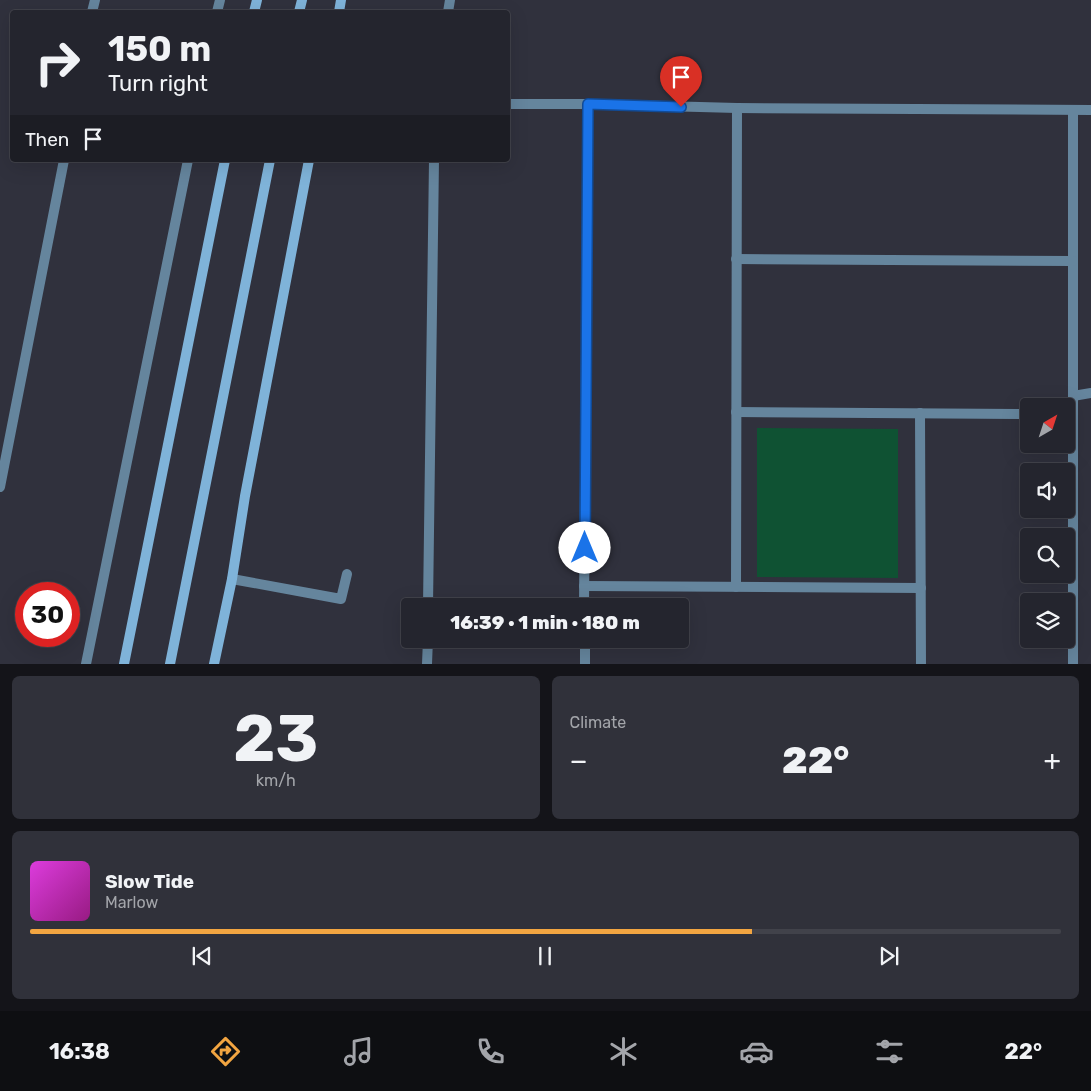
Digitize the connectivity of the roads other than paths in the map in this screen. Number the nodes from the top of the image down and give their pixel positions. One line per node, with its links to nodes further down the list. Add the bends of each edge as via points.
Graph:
1 (510, 104): 2 (street)
2 (588, 104): 3 (street); 23 (street)
3 (737, 108): 4 (street); 12 (street)
4 (1073, 110): 5 (street); 13 (street)
5 (1091, 110)
6 (64, 162): 20 (street)
7 (188, 162): 30 (street)
8 (225, 162): 31 (main road)
9 (270, 162): 32 (main road)
10 (309, 162): 22 (main road)
11 (434, 162): 26 (street)
12 (736, 259): 13 (street); 16 (street)
13 (1073, 261): 15 (street)
14 (1091, 393): 15 (street)
15 (1073, 396)
16 (736, 412): 17 (street); 24 (street)
17 (920, 413): 18 (street); 25 (street)
18 (1020, 414)
19 (1071, 453): 37 (street)
20 (0, 487)
21 (347, 574): 22 (street, via 341,599)
22 (232, 579): 33 (main road)
23 (584, 586): 24 (street); 27 (street)
24 (736, 587): 25 (street)
25 (921, 588): 36 (street)
26 (428, 598)
27 (584, 598)
28 (428, 648): 34 (street)
29 (585, 648): 35 (street)
30 (86, 664)
31 (124, 664)
32 (170, 664)
33 (214, 664)
34 (428, 664)
35 (585, 664)
36 (922, 664)
37 (1074, 664)

